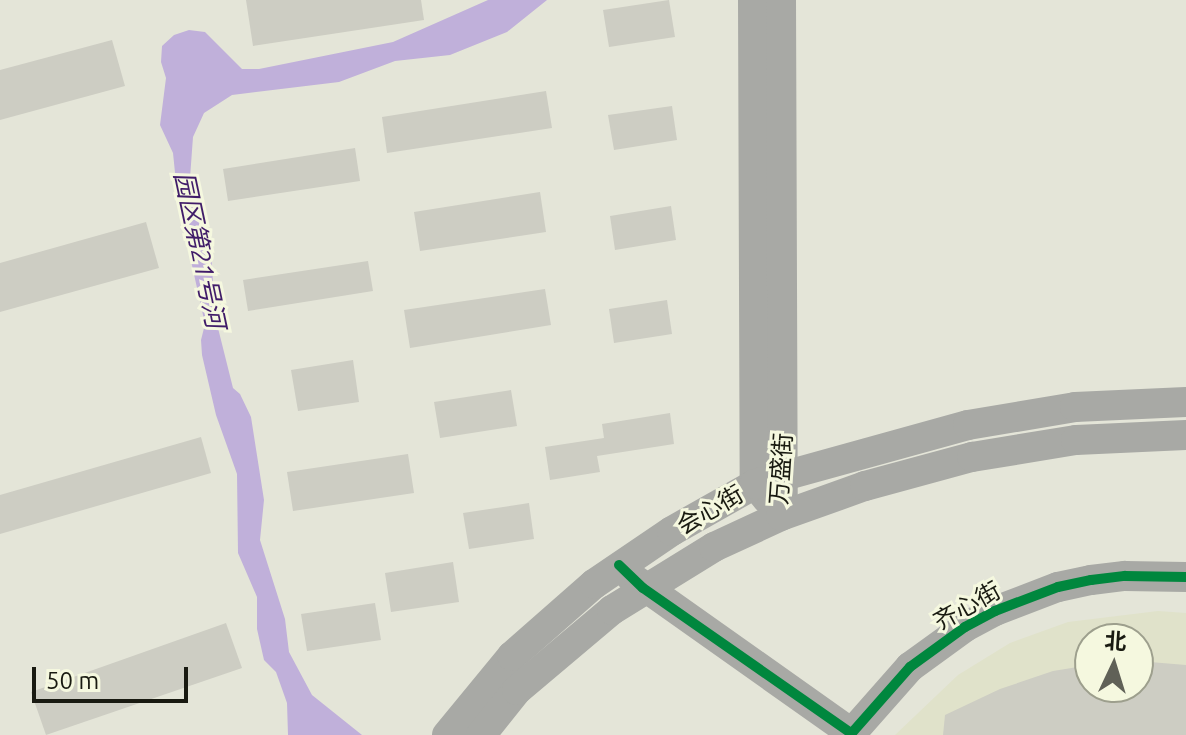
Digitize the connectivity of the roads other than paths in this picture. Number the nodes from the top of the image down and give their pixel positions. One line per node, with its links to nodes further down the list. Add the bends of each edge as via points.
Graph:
1 (753, 0): 6 (main road, 万盛街)
2 (781, 0): 5 (main road, 万盛街)
3 (1186, 402): 5 (main road, 会心街, via 1075,407 996,419)
4 (1186, 435): 7 (main road, 会心街, via 1076,440 972,457)
5 (784, 477): 6 (main road, 会心街); 7 (main road, 万盛街)
6 (755, 484): 7 (main road, 万盛街); 8 (main road, 会心街)
7 (781, 516): 10 (main road, 会心街)
8 (619, 565): 10 (main road); 12 (main road, 会心街, via 512,656)
9 (1186, 577): 11 (main road, 齐心街, via 1091,580 995,611 910,667)
10 (643, 588): 11 (main road); 13 (main road, 会心街, via 517,690)
11 (850, 734)
12 (447, 735)
13 (481, 735)

